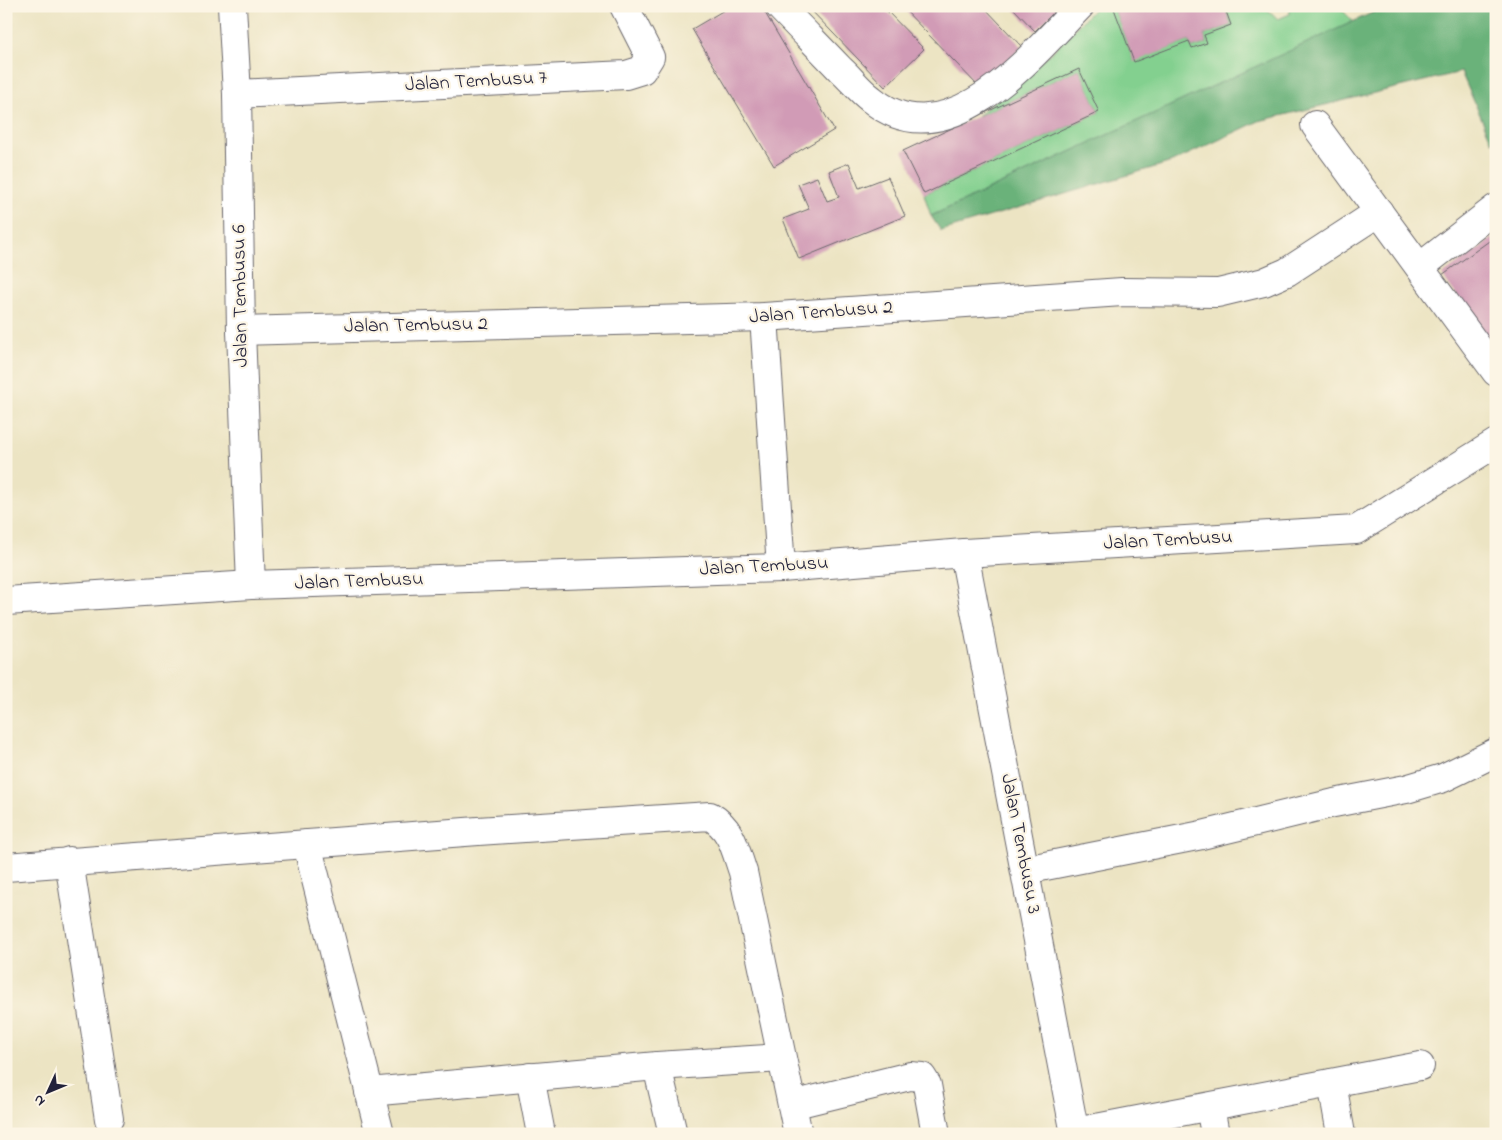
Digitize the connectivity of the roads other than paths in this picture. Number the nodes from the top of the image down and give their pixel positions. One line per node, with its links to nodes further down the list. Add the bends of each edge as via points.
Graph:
1 (232, 6): 5 (street, Jalan Tembusu 6)
2 (624, 6): 5 (street, Jalan Tembusu 7, via 650,57 642,70 626,75)
3 (1080, 6): 4 (street, via 1022,65 979,101 934,120 899,115 872,100)
4 (780, 7)
5 (237, 94): 11 (street, Jalan Tembusu 6)
6 (1315, 125): 8 (street)
7 (1496, 208): 9 (street)
8 (1379, 212): 9 (street); 10 (street, Jalan Tembusu 2, via 1288,272 1264,282 1218,292 1122,292)
9 (1420, 267): 12 (street)
10 (764, 317): 11 (street, Jalan Tembusu 2); 15 (street)
11 (241, 331): 16 (street, Jalan Tembusu 6)
12 (1496, 372)
13 (1496, 443): 14 (street, Jalan Tembusu, via 1356,530)
14 (964, 553): 15 (street, Jalan Tembusu); 22 (street, Jalan Tembusu 3)
15 (781, 568): 16 (street, Jalan Tembusu)
16 (251, 585): 17 (street, Jalan Tembusu)
17 (6, 601)
18 (1496, 752): 22 (street, via 1443,778 1406,789 1202,835)
19 (307, 844): 20 (street); 23 (street, via 710,816 722,823 731,836 743,872); 28 (street)
20 (69, 861): 21 (street); 31 (street)
21 (6, 867)
22 (1025, 870): 32 (street, Jalan Tembusu 3)
23 (781, 1058): 24 (street); 29 (street)
24 (657, 1066): 26 (street); 35 (street)
25 (1420, 1066): 27 (street)
26 (530, 1077): 28 (street); 34 (street)
27 (1332, 1084): 30 (street); 39 (street)
28 (369, 1092): 33 (street)
29 (792, 1105): 36 (street); 37 (street, via 910,1076 922,1077 927,1085)
30 (1210, 1107): 32 (street); 38 (street)
31 (108, 1119)
32 (1075, 1133)
33 (380, 1134)
34 (541, 1134)
35 (673, 1134)
36 (798, 1134)
37 (936, 1134)
38 (1215, 1134)
39 (1341, 1134)

